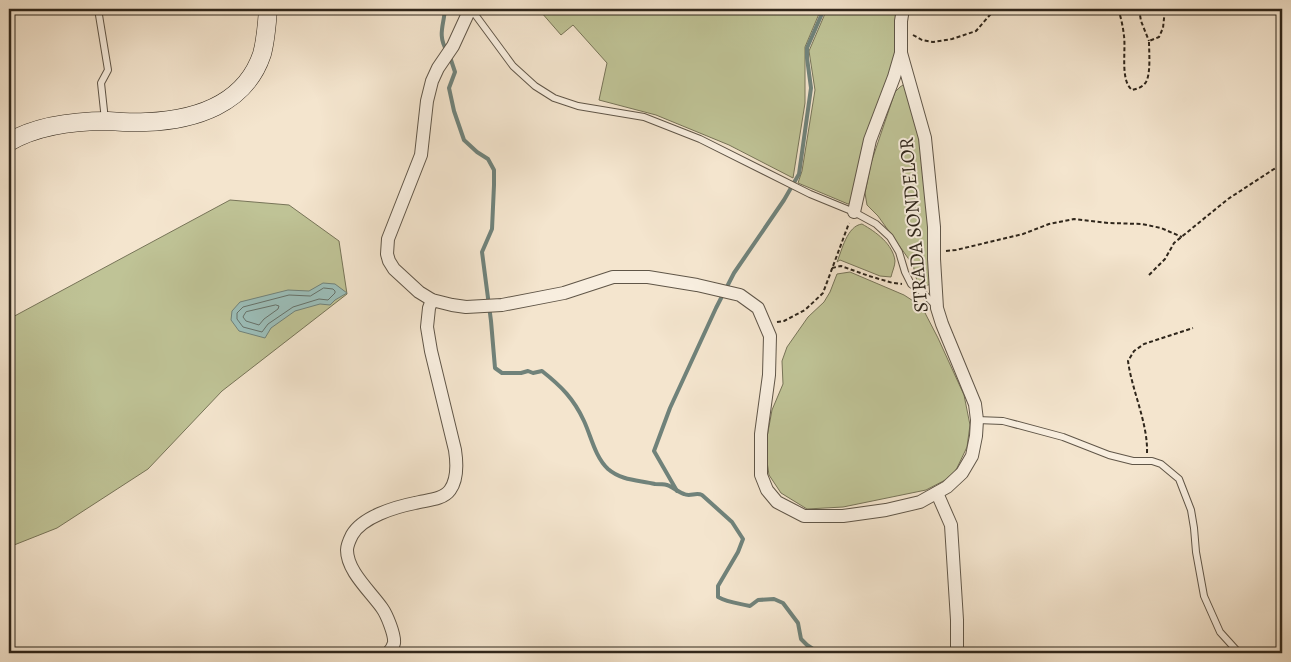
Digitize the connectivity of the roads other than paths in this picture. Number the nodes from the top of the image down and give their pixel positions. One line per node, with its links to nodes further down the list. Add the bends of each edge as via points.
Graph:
1 (98, 9): 6 (lane, via 108,70 101,83)
2 (268, 9): 6 (main road, via 266,34 254,71 228,100 186,118)
3 (470, 9): 8 (lane, via 513,66 554,98 578,106 644,117 700,139 810,194); 9 (street, via 432,81 420,155 388,239 386,254 391,265)
4 (902, 15): 5 (street, STRADA SONDELOR)
5 (901, 53): 8 (street, via 870,140); 10 (street, STRADA SONDELOR, via 925,138 934,227)
6 (105, 121): 7 (main road, via 48,126)
7 (9, 142)
8 (854, 212): 10 (lane, via 876,224 890,237 911,284)
9 (432, 300): 12 (street, STRADA SONDELOR, via 466,307 502,304 564,293 613,277 648,277 740,295 758,308 770,336 769,375 761,434 762,475 767,490 777,502 804,516 843,516 920,502); 13 (street, via 427,327 455,450 457,466 454,481 449,491 438,498 409,504 364,522 353,534 347,549 351,565 383,609 391,629 394,643)
10 (937, 308): 11 (street, STRADA SONDELOR, via 974,404)
11 (977, 420): 12 (street, STRADA SONDELOR, via 972,456 962,473); 15 (lane, via 1004,421 1063,437 1109,455 1133,461 1152,461 1179,479 1191,510 1204,596 1220,632)
12 (937, 493): 14 (street, via 950,525)
13 (388, 653)
14 (957, 653)
15 (1239, 653)

